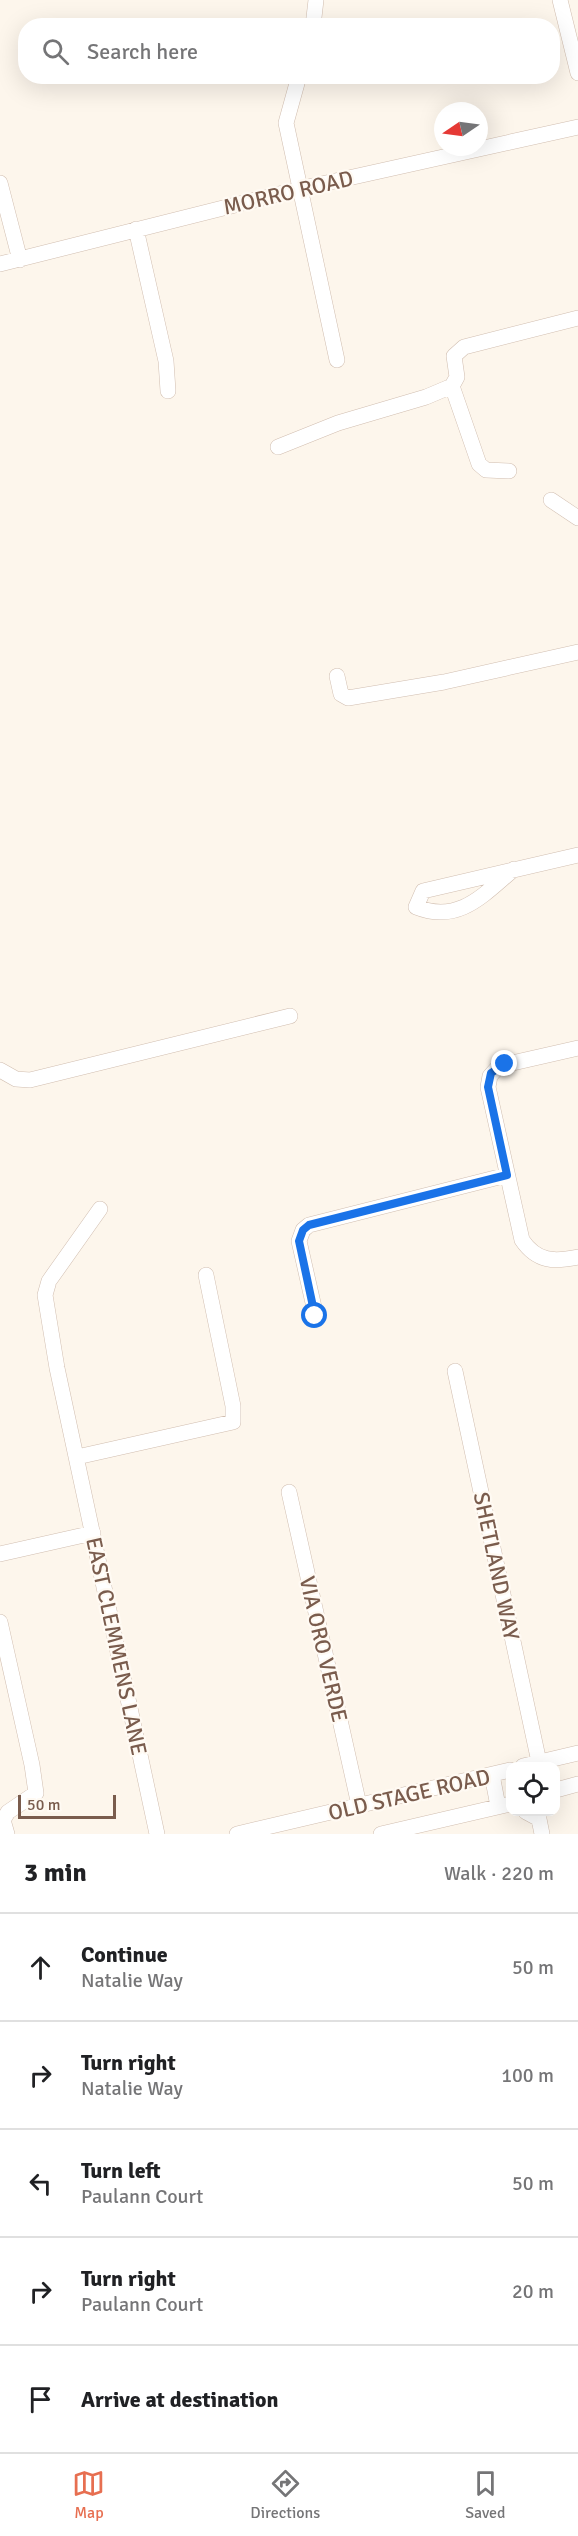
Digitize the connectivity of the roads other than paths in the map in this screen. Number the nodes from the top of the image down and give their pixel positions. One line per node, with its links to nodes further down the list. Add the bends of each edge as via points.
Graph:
1 (316, 0): 3 (street)
2 (560, 0): 4 (street)
3 (314, 18)
4 (578, 74)
5 (297, 84): 8 (street, via 286,123)
6 (578, 127): 8 (street, MORRO ROAD)
7 (0, 183): 10 (street)
8 (298, 189): 9 (street, MORRO ROAD); 13 (street)
9 (136, 229): 10 (street, MORRO ROAD); 15 (street)
10 (20, 260): 11 (street, MORRO ROAD)
11 (0, 264)
12 (578, 318): 14 (street, via 458,350 454,356 457,377)
13 (337, 360)
14 (452, 386): 16 (street); 17 (street, via 478,464 486,470)
15 (168, 391)
16 (278, 447)
17 (509, 471)
18 (551, 500): 19 (street)
19 (578, 518)
20 (578, 652): 21 (street, via 444,682 348,698 341,694)
21 (337, 676)
22 (578, 855): 23 (street)
23 (514, 869): 23 (street, via 423,891 416,907 433,914 470,907)
24 (290, 1016): 26 (street, via 30,1080 16,1079)
25 (578, 1048): 27 (street, via 505,1064 490,1076 488,1087)
26 (0, 1070)
27 (507, 1175): 29 (street, via 520,1235 531,1252 553,1261); 31 (street, via 309,1225 299,1241)
28 (100, 1209): 33 (street, EAST CLEMMENS LANE, via 49,1281 45,1295)
29 (578, 1257)
30 (206, 1275): 33 (street, via 233,1422)
31 (315, 1316)
32 (455, 1371): 39 (street, SHETLAND WAY)
33 (77, 1457): 35 (street, EAST CLEMMENS LANE)
34 (289, 1492): 45 (street, VIA ORO VERDE)
35 (93, 1533): 36 (street); 48 (street, EAST CLEMMENS LANE)
36 (0, 1554)
37 (0, 1623): 47 (street, via 36,1793 8,1812 3,1820)
38 (578, 1753): 39 (street)
39 (538, 1762)
40 (506, 1771): 41 (street, OLD STAGE ROAD)
41 (492, 1775): 44 (street); 45 (street, OLD STAGE ROAD)
42 (578, 1784): 43 (street)
43 (560, 1789)
44 (504, 1805): 50 (street)
45 (359, 1806): 49 (street, OLD STAGE ROAD)
46 (533, 1816): 51 (street, via 539,1819)
47 (7, 1834)
48 (157, 1834)
49 (237, 1834)
50 (381, 1834)
51 (542, 1834)

